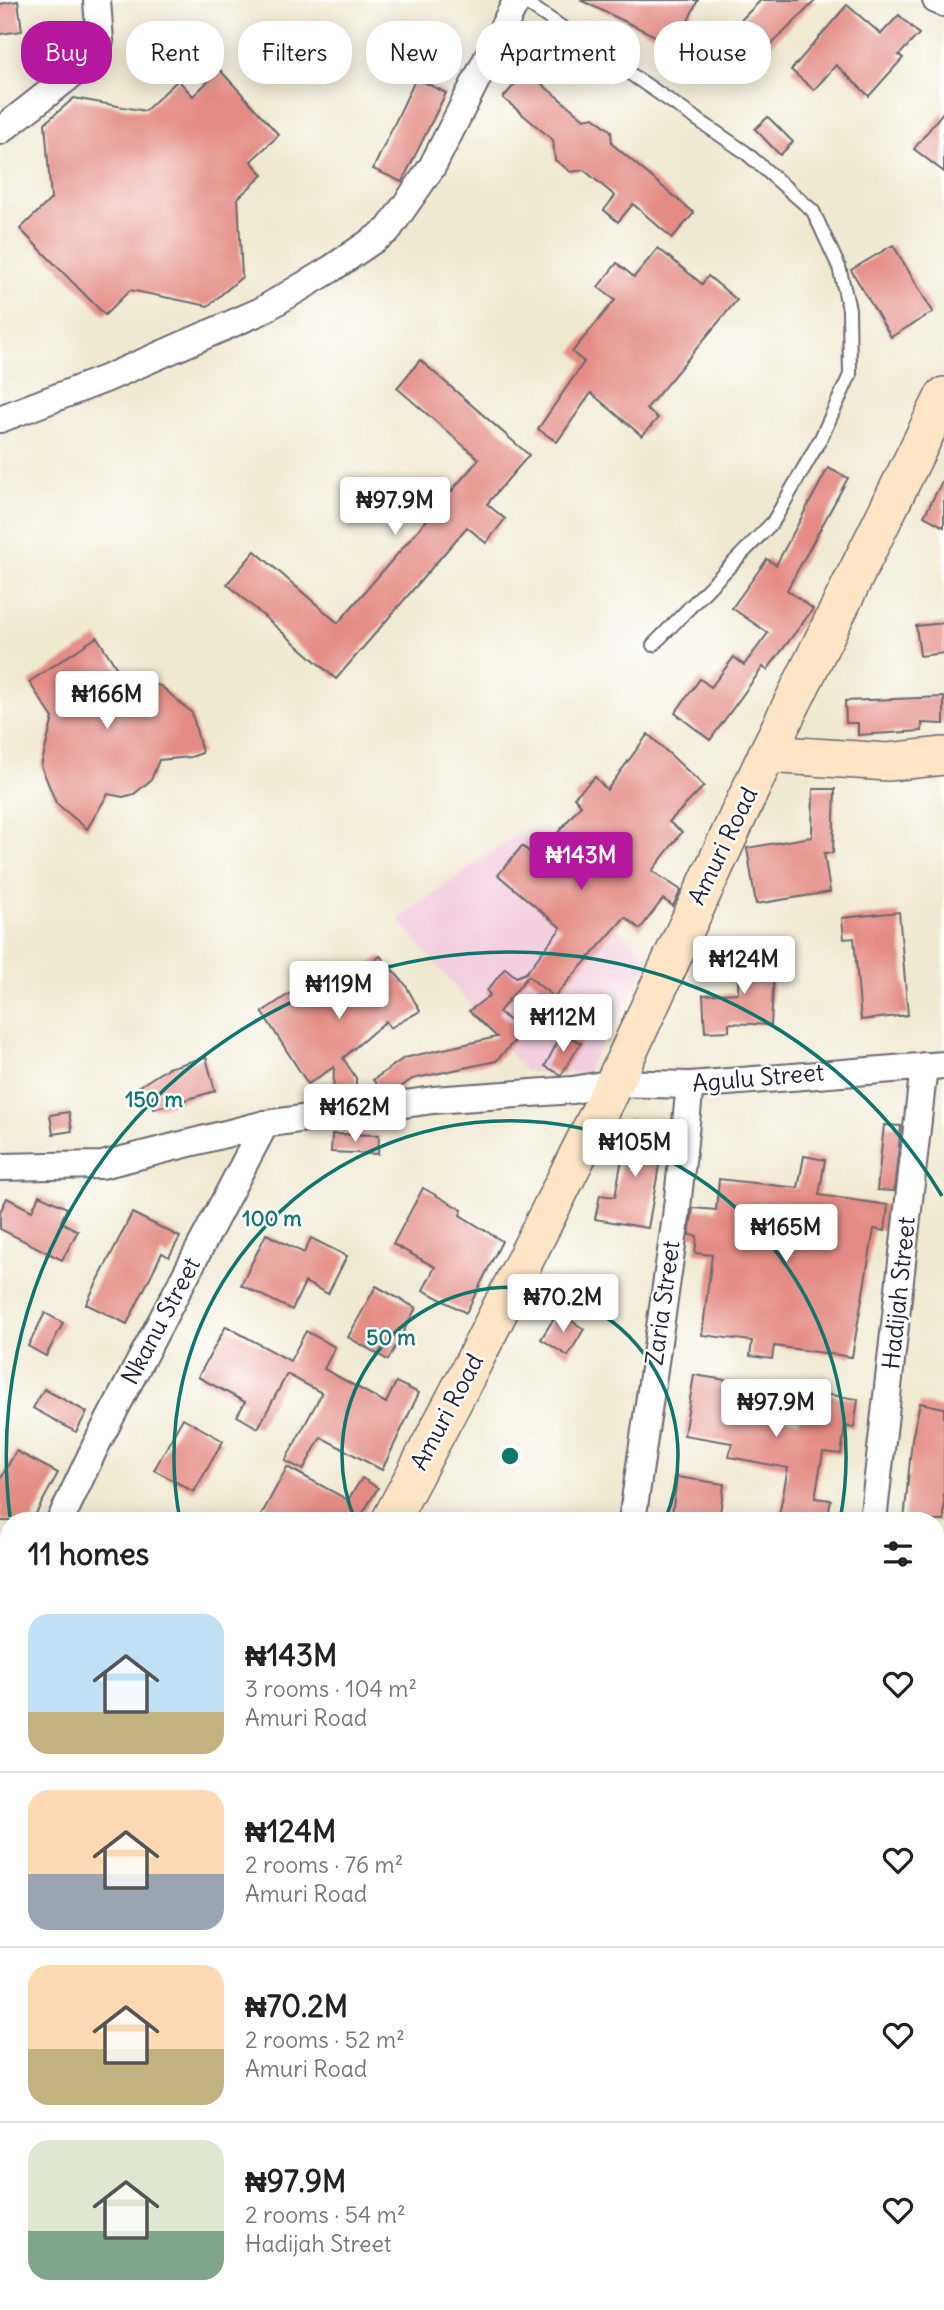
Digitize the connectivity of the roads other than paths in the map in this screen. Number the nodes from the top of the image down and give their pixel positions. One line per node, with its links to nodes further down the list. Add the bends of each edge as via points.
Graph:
1 (97, 0): 5 (street, via 100,41 84,65)
2 (519, 0): 7 (street, via 432,167 388,230 261,311); 8 (lane, via 745,152 813,211 839,267 849,309 850,374 821,438 772,522)
3 (936, 0): 4 (street)
4 (944, 3)
5 (0, 131)
6 (944, 396): 9 (main road, Amuri Road)
7 (0, 419)
8 (653, 645)
9 (767, 754): 10 (main road, via 888,762); 12 (main road, Amuri Road)
10 (944, 756)
11 (934, 1065): 13 (street, Agulu Street); 19 (street, Hadijah Street)
12 (614, 1083): 13 (street, Agulu Street); 14 (street, Agulu Street, via 433,1100); 17 (main road, Amuri Road)
13 (690, 1085): 18 (street, Zaria Street)
14 (265, 1124): 15 (street, Agulu Street, via 102,1165); 16 (street, Nkanu Street)
15 (0, 1167)
16 (64, 1512)
17 (395, 1512)
18 (633, 1512)
19 (874, 1512)

